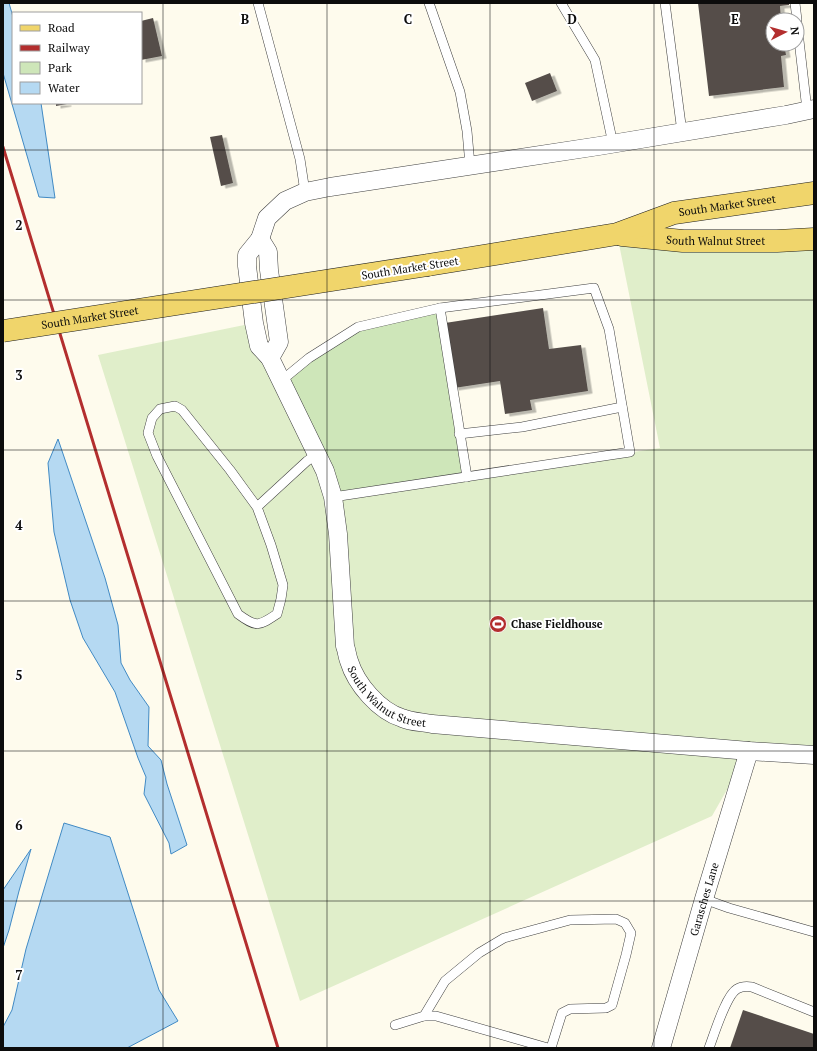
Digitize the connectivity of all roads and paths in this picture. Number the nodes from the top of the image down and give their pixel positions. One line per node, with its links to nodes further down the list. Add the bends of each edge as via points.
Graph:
1 (258, 3): 10 (lane, via 300,159)
2 (429, 3): 9 (lane, via 460,92 468,131)
3 (561, 3): 8 (lane, via 595,60)
4 (665, 3): 7 (lane)
5 (802, 52): 6 (lane)
6 (810, 109): 7 (street)
7 (682, 132): 8 (street)
8 (613, 144): 9 (street)
9 (470, 165): 10 (street)
10 (305, 192): 16 (street, South Walnut Street, via 284,201 267,218 260,239 247,255 259,346 270,358)
11 (814, 193): 12 (main road, South Market Street, via 674,214)
12 (617, 234): 13 (main road, South Walnut Street, via 683,241); 15 (main road, South Market Street, bridge)
13 (814, 239)
14 (440, 308): 16 (lane, via 358,327 309,358); 17 (lane, via 594,288 609,329); 18 (lane)
15 (3, 331)
16 (281, 381): 19 (street, South Walnut Street)
17 (622, 406): 18 (lane, via 522,427); 20 (lane, via 630,452)
18 (459, 434): 20 (lane)
19 (318, 454): 21 (street, South Walnut Street); 22 (lane, via 307,461)
20 (466, 477): 21 (lane)
21 (333, 497): 23 (street, South Walnut Street, via 338,534 345,646 349,662 364,689 386,710 402,718 432,724)
22 (258, 507): 22 (lane, via 283,585 277,614 262,624 250,623 238,614 157,456 148,433 152,418 160,409 174,406 182,410)
23 (749, 751): 24 (street, South Walnut Street); 25 (street, Garasches Lane)
24 (814, 755)
25 (704, 899): 26 (lane); 31 (street, Garasches Lane)
26 (814, 932)
27 (814, 1012): 32 (lane, via 752,987 743,986 735,989 728,998)
28 (424, 1016): 29 (lane); 30 (lane, via 436,1016); 30 (lane, via 445,981 479,953 504,938 570,920 616,920 625,923 631,933 612,1005 606,1008 570,1008 562,1013)
29 (395, 1025)
30 (549, 1048)
31 (661, 1048)
32 (709, 1048)

